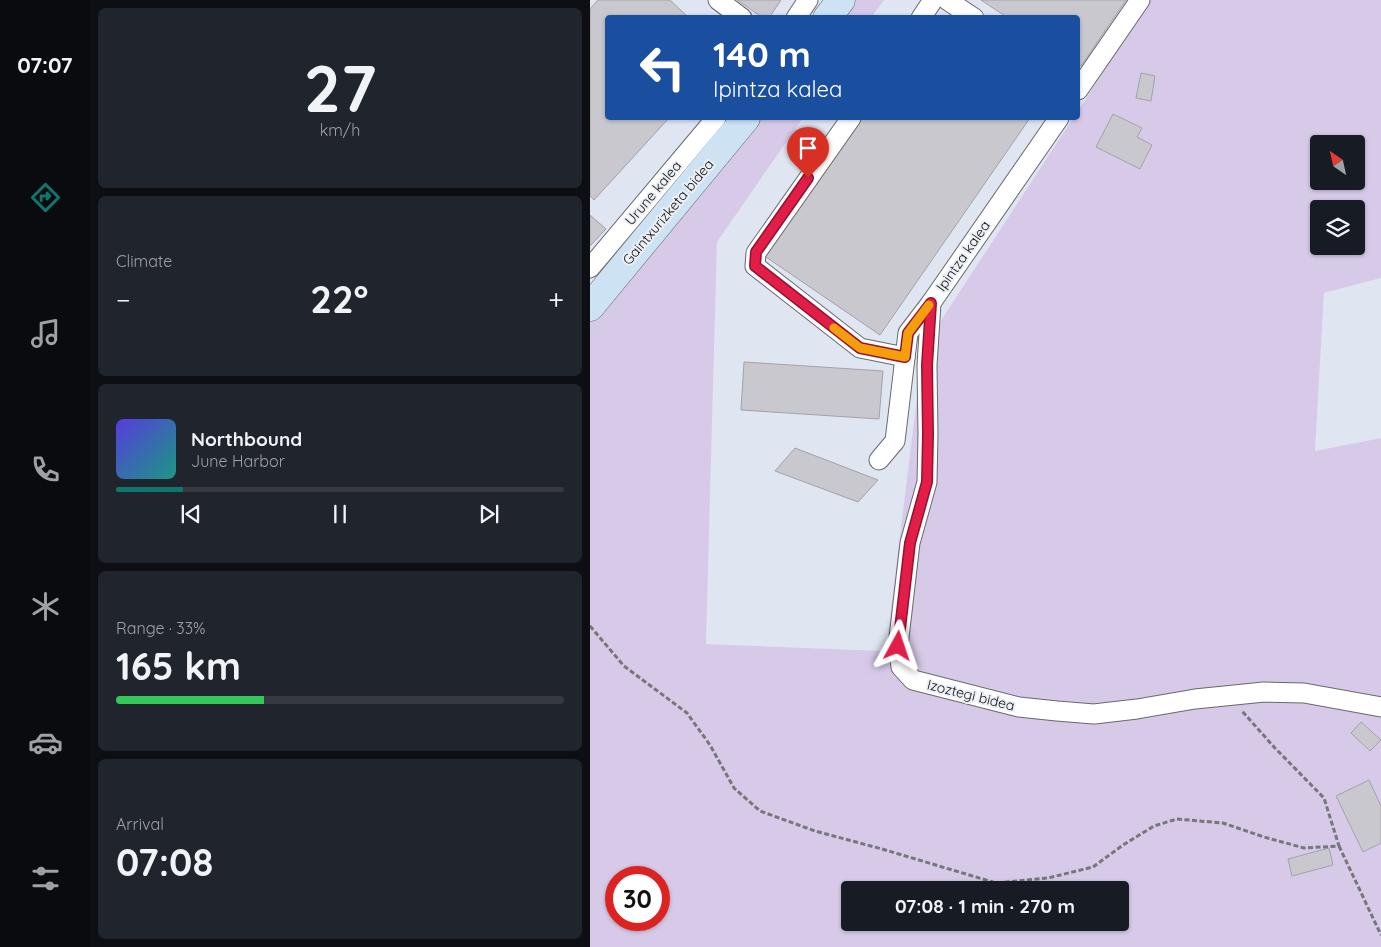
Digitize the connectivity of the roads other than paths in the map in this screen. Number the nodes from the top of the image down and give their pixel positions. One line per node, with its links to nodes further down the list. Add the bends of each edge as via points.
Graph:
1 (718, 0): 7 (street)
2 (808, 0): 8 (street)
3 (841, 0): 9 (main road)
4 (933, 0): 10 (street)
5 (947, 0): 11 (street)
6 (1140, 0): 12 (street)
7 (738, 15)
8 (798, 15)
9 (829, 15)
10 (923, 15)
11 (970, 15)
12 (1080, 86)
13 (714, 120): 17 (street, Urune kalea)
14 (744, 120): 19 (main road, Gaintxurizketa bidea)
15 (849, 120): 20 (street, via 756,252 755,266 860,348)
16 (1058, 120): 18 (street, Ipintza kalea)
17 (590, 268)
18 (931, 303): 20 (street, Ipintza kalea, via 908,333); 22 (street, Izoztegi bidea, via 927,365 927,482 910,543 898,646 901,667 914,680 1019,707 1057,712 1094,714 1264,692 1304,693)
19 (590, 307)
20 (905, 357): 21 (street, Ipintza kalea, via 895,441)
21 (879, 460)
22 (1381, 707)

